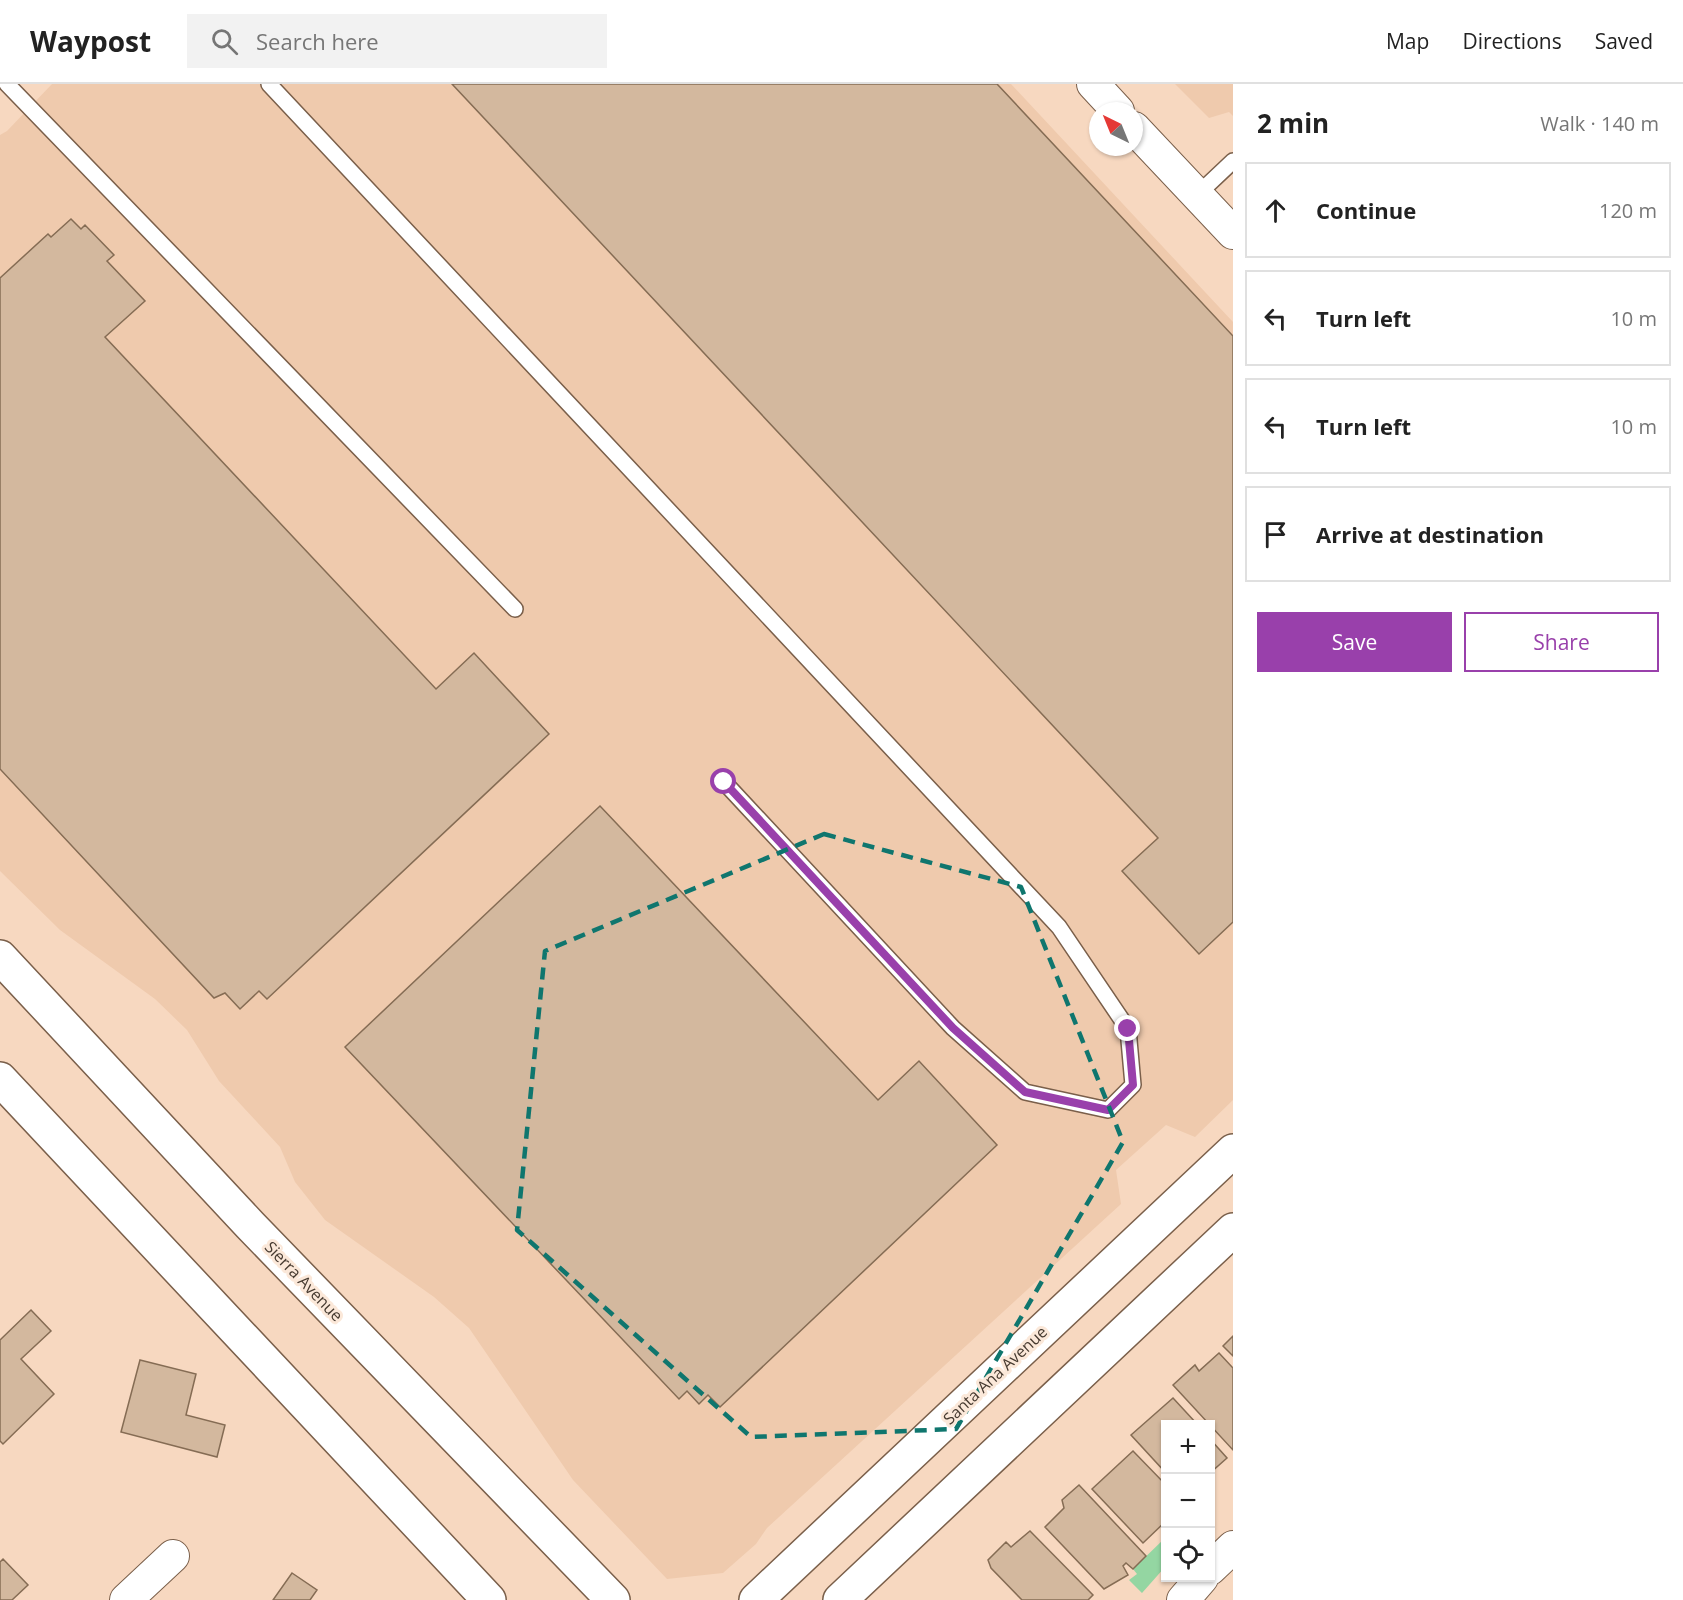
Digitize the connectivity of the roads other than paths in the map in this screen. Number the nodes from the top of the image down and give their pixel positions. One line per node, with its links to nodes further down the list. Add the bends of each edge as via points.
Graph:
1 (6, 84): 9 (lane)
2 (269, 84): 10 (lane, via 1059,927 1128,1029 1133,1085 1108,1110 1025,1092 953,1028)
3 (1093, 84): 4 (street)
4 (1110, 102)
5 (1143, 138): 7 (street)
6 (1233, 160): 7 (lane)
7 (1197, 195): 8 (street)
8 (1233, 233)
9 (515, 609)
10 (724, 782)
11 (0, 957): 21 (main road, Sierra Avenue, via 250,1225)
12 (0, 1079): 20 (main road)
13 (1233, 1151): 22 (main road, Santa Ana Avenue)
14 (1233, 1230): 23 (main road)
15 (1233, 1547): 17 (street)
16 (173, 1556): 19 (street)
17 (1215, 1564)
18 (1199, 1582): 24 (street)
19 (126, 1600)
20 (489, 1600)
21 (613, 1600)
22 (756, 1600)
23 (840, 1600)
24 (1183, 1600)

